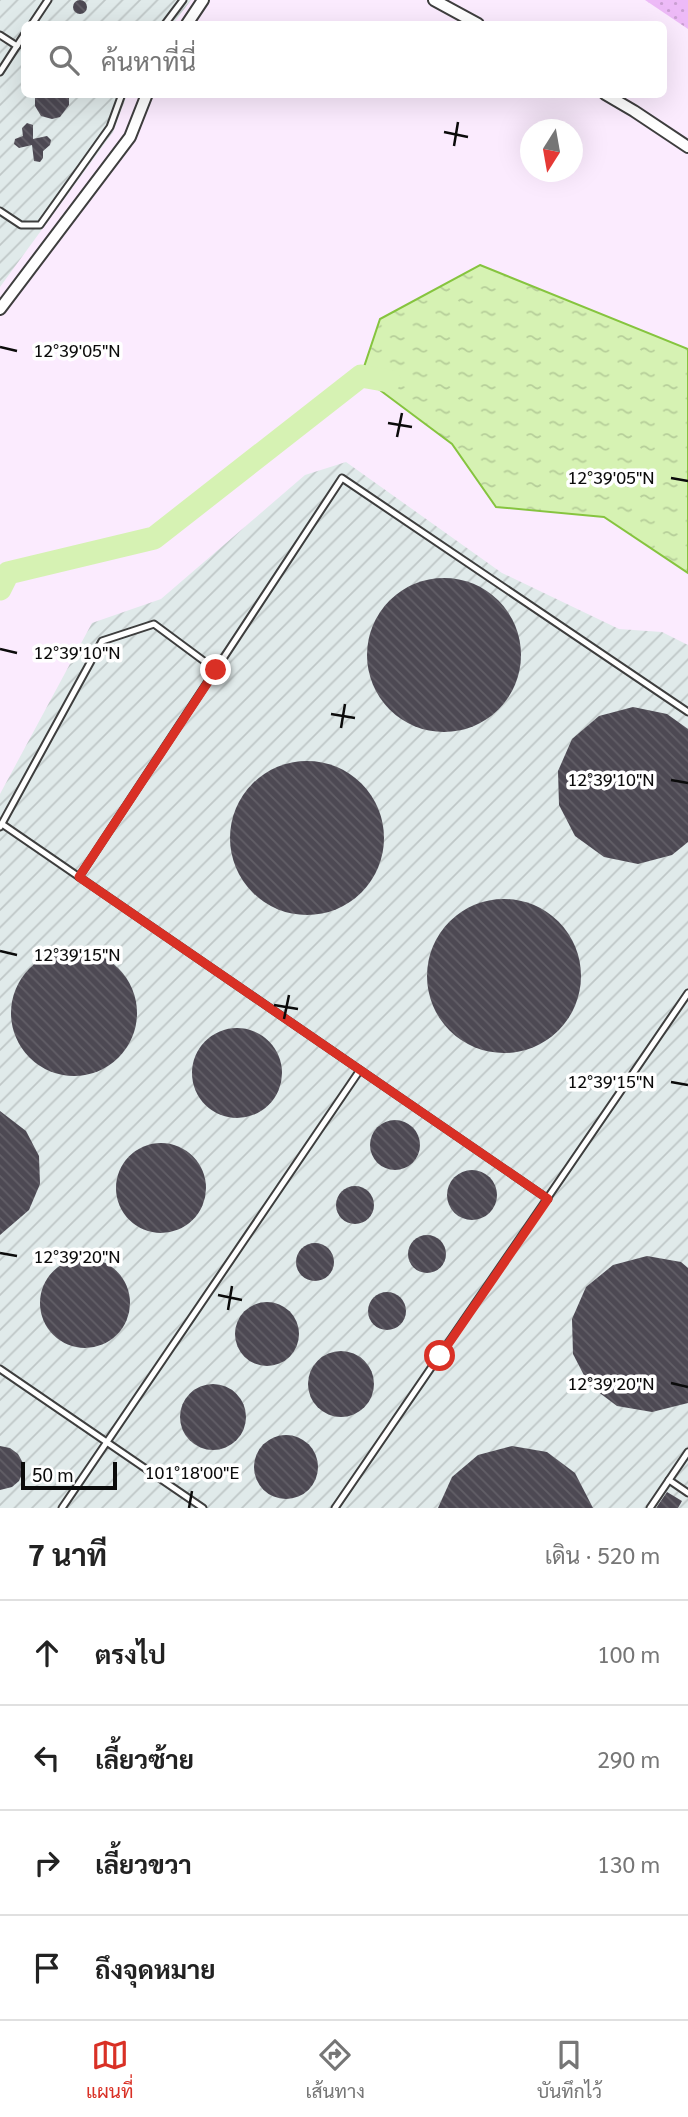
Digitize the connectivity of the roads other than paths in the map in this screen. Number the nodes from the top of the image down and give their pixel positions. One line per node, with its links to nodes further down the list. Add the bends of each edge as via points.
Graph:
1 (48, 0): 5 (lane)
2 (183, 0): 6 (lane)
3 (203, 0): 7 (street)
4 (434, 0): 8 (street)
5 (34, 21)
6 (167, 21)
7 (189, 21)
8 (472, 21)
9 (0, 35): 11 (lane)
10 (21, 40): 11 (lane)
11 (17, 46): 12 (lane)
12 (0, 72)
13 (121, 98): 17 (lane, via 110,127 40,225 21,225)
14 (145, 98): 18 (street, via 130,137)
15 (612, 98): 16 (street)
16 (688, 147)
17 (0, 211)
18 (0, 309)
19 (216, 670): 20 (lane, via 342,478); 21 (lane, via 153,624 102,641); 22 (lane)
20 (688, 712)
21 (1, 826): 22 (lane)
22 (79, 877): 24 (lane)
23 (688, 993): 25 (lane)
24 (360, 1070): 25 (lane); 27 (lane)
25 (548, 1199): 33 (lane)
26 (0, 1369): 27 (lane)
27 (106, 1443): 31 (lane); 32 (lane)
28 (688, 1452): 29 (lane)
29 (669, 1480): 30 (lane); 34 (lane)
30 (688, 1493)
31 (62, 1508)
32 (202, 1508)
33 (335, 1508)
34 (650, 1508)

